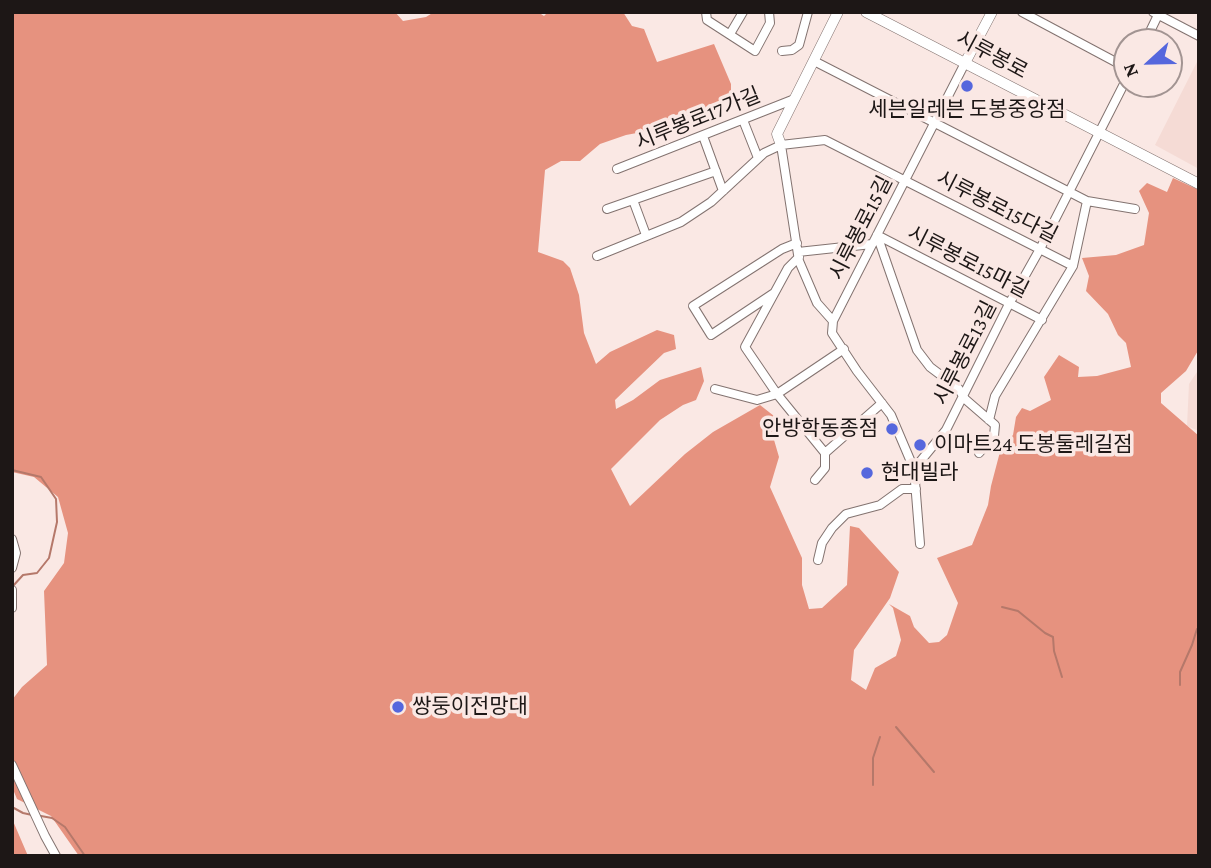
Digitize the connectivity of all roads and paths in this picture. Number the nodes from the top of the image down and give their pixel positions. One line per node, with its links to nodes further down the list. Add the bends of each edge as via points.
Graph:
1 (706, 12): 10 (street, via 707,20)
2 (743, 12): 10 (street)
3 (769, 12): 10 (street, via 770,23 755,51)
4 (808, 12): 12 (street, via 799,45)
5 (838, 12): 13 (street)
6 (866, 12): 15 (street, 시루봉로)
7 (992, 12): 15 (street)
8 (1022, 12): 14 (street)
9 (1156, 14): 11 (street)
10 (730, 34)
11 (1199, 36)
12 (782, 51)
13 (814, 61): 17 (street); 19 (street)
14 (1113, 61)
15 (965, 63): 19 (street, 시루봉로15길); 20 (street, 시루봉로)
16 (1117, 98): 20 (street)
17 (792, 100): 18 (street, 시루봉로17가길); 22 (street, via 777,134)
18 (743, 120): 21 (street, 시루봉로17가길); 23 (street)
19 (934, 124): 26 (street, 시루봉로15길); 29 (street)
20 (1100, 132): 27 (street, 시루봉로); 29 (street)
21 (703, 136): 24 (street, 시루봉로17가길); 25 (street)
22 (781, 145): 23 (street); 26 (street, 시루봉로15다길, via 825,140); 38 (street)
23 (758, 158): 28 (street)
24 (617, 169)
25 (716, 171): 28 (street); 30 (street)
26 (905, 180): 35 (street, 시루봉로15길); 37 (street, 시루봉로15다길)
27 (1199, 184)
28 (723, 191): 34 (street, via 681,222)
29 (1069, 191): 31 (street); 37 (street)
30 (633, 200): 32 (street); 34 (street)
31 (1087, 201): 33 (street); 40 (street)
32 (607, 209)
33 (1135, 209)
34 (646, 235): 39 (street)
35 (877, 235): 36 (street, 시루봉로15길); 42 (street, 시루봉로15마길); 48 (street, via 918,350)
36 (872, 244): 38 (street); 44 (street, 시루봉로15길)
37 (1040, 249): 40 (street, 시루봉로15다길); 42 (street, 시루봉로13길)
38 (798, 251): 41 (street); 41 (street, via 782,249 693,306 710,335); 44 (street, via 817,303)
39 (597, 256)
40 (1073, 265): 43 (street)
41 (775, 293): 47 (street, via 746,347)
42 (1009, 304): 43 (street, 시루봉로15마길); 48 (street, 시루봉로13길)
43 (1042, 320): 50 (street, via 995,396)
44 (833, 321): 45 (street, via 832,333)
45 (844, 349): 47 (street); 49 (street)
46 (715, 389): 47 (street, via 757,400)
47 (778, 394): 51 (street)
48 (962, 395): 50 (street); 53 (street, 시루봉로13길, via 946,430)
49 (882, 403): 51 (street); 53 (street)
50 (989, 420): 52 (street, via 995,432)
51 (825, 453): 54 (street, via 825,468)
52 (979, 453)
53 (914, 469): 55 (street)
54 (815, 480)
55 (916, 489): 57 (street); 58 (street, via 902,489 880,505 846,514 822,543)
56 (12, 539): 59 (street, via 16,553)
57 (920, 544)
58 (818, 560)
59 (12, 568)
60 (12, 593): 61 (street)
61 (13, 601): 62 (street)
62 (12, 608)
63 (12, 765): 64 (street)
64 (57, 856)

